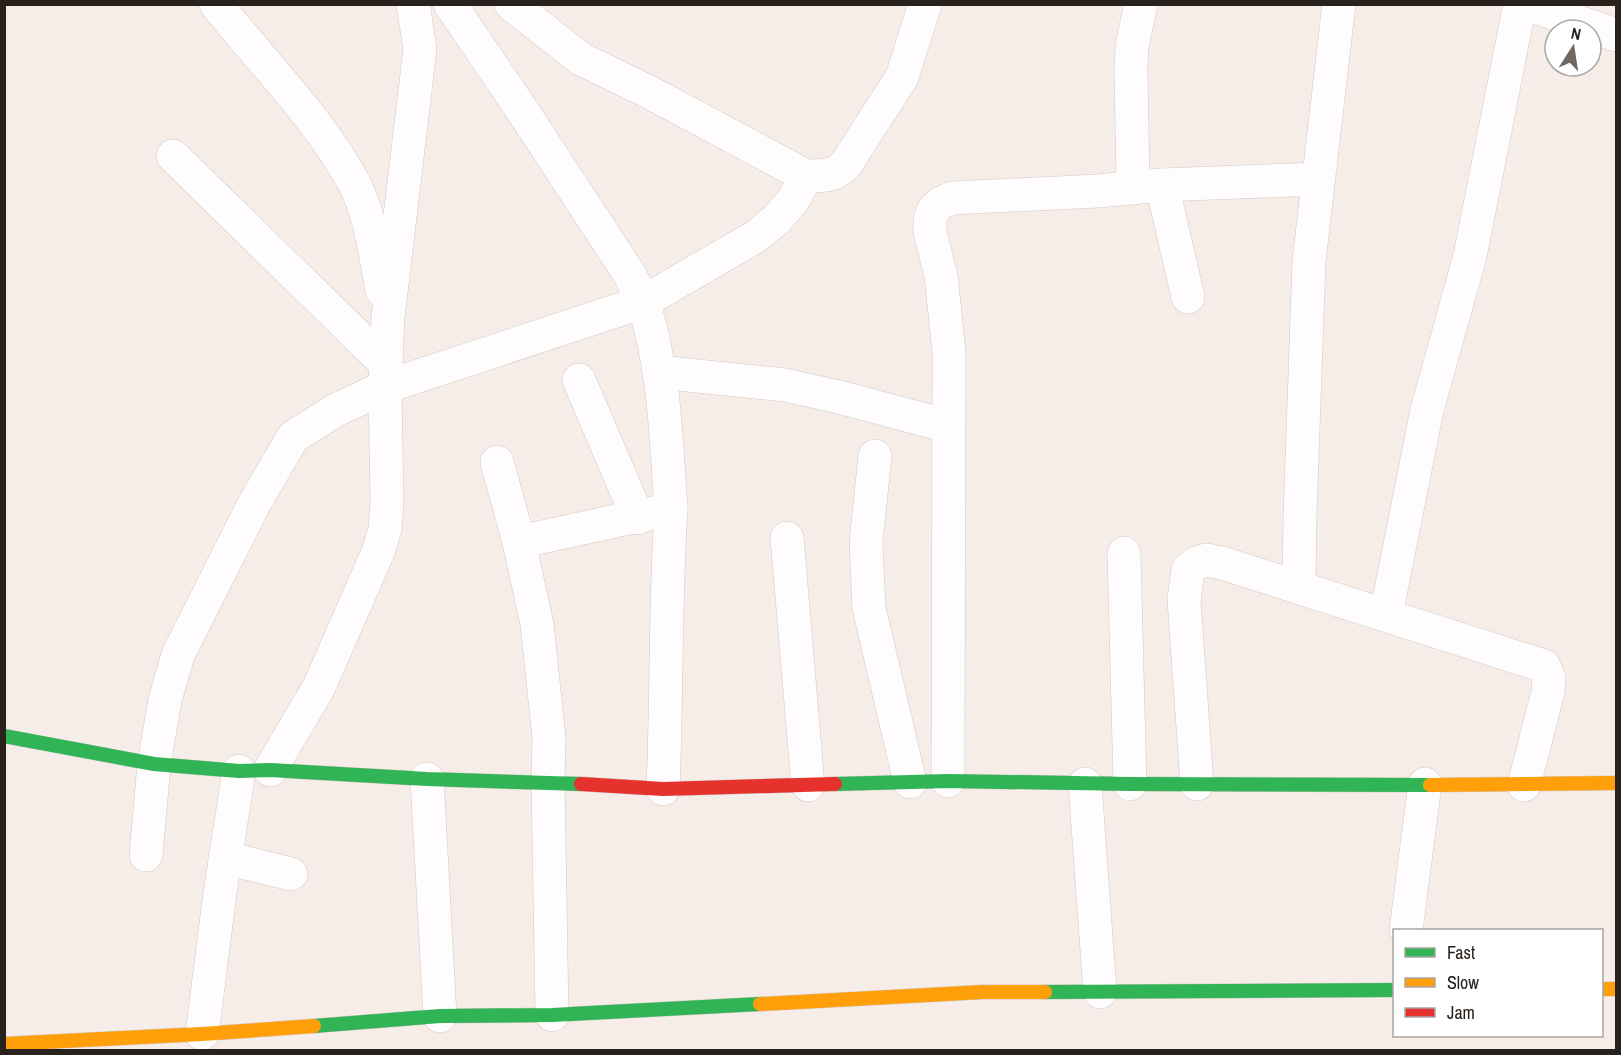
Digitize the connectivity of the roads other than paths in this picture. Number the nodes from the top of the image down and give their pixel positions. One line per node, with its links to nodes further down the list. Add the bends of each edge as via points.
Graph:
1 (216, 4): 17 (street, via 289,90 354,184 366,213)
2 (450, 4): 16 (street, via 630,275)
3 (511, 4): 12 (street, via 581,59)
4 (925, 4): 12 (street, via 902,77 846,164 830,176)
5 (1141, 4): 14 (street, via 1131,46 1131,68)
6 (1339, 4): 13 (street)
7 (1520, 4): 30 (street, via 1470,256 1427,410)
8 (1527, 4): 10 (street)
9 (413, 5): 17 (street, via 420,49)
10 (1617, 35)
11 (173, 156): 19 (street)
12 (806, 176): 16 (street, via 777,219 754,237)
13 (1319, 179): 14 (street); 29 (street, via 1309,272)
14 (1147, 187): 15 (street); 21 (street, via 952,198 934,209 930,232 941,276 949,352)
15 (1188, 297)
16 (643, 302): 18 (street); 19 (street)
17 (388, 318): 19 (street)
18 (659, 372): 21 (street, via 785,385); 24 (street)
19 (386, 376): 32 (street, via 294,437 254,504 178,655 165,700); 33 (street, via 387,502 378,552 319,687)
20 (579, 380): 25 (street)
21 (948, 426): 35 (street)
22 (874, 456): 37 (street, via 866,542 869,608)
23 (497, 462): 27 (street)
24 (671, 509): 25 (street); 45 (street)
25 (638, 518): 27 (street)
26 (787, 538): 43 (street)
27 (519, 542): 36 (street, via 537,624 549,738)
28 (1124, 553): 40 (street)
29 (1299, 587): 30 (street); 41 (street, via 1206,560 1188,570 1184,600)
30 (1386, 615): 44 (street, via 1544,666 1549,678 1548,692)
31 (4, 736): 32 (street)
32 (154, 764): 33 (street); 46 (street)
33 (255, 771): 34 (street); 47 (street)
34 (427, 779): 36 (street); 53 (street)
35 (948, 781): 37 (street); 39 (street)
36 (548, 782): 45 (street); 52 (street)
37 (909, 782): 43 (street)
38 (1617, 783): 44 (street)
39 (1085, 784): 40 (street); 51 (street)
40 (1130, 784): 41 (street)
41 (1197, 784): 42 (street)
42 (1425, 784): 44 (street); 49 (street)
43 (808, 785): 45 (street)
44 (1524, 785)
45 (663, 789)
46 (146, 855)
47 (225, 858): 48 (street); 54 (street)
48 (291, 874)
49 (1406, 929)
50 (1393, 990): 51 (street)
51 (1100, 992): 52 (street, via 983,992)
52 (552, 1015): 53 (street)
53 (440, 1016): 54 (street)
54 (202, 1034): 55 (street)
55 (4, 1044)

